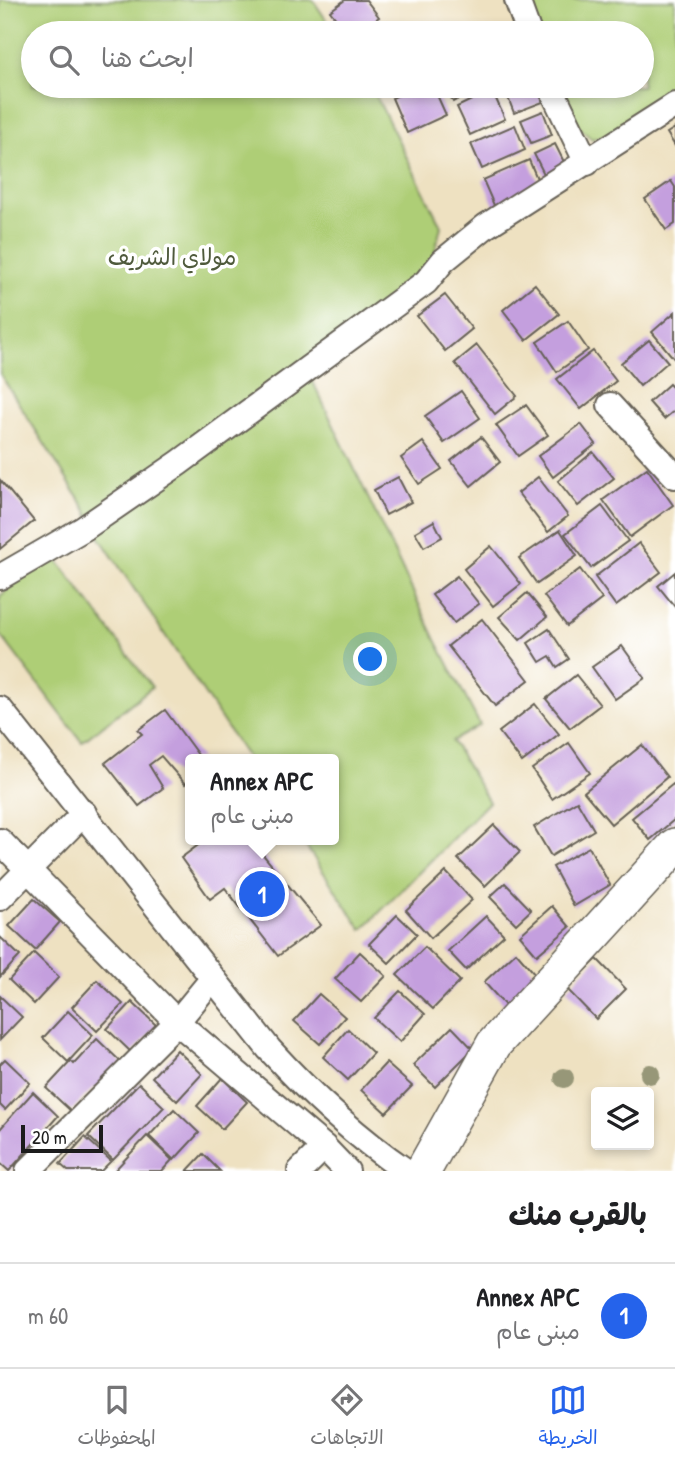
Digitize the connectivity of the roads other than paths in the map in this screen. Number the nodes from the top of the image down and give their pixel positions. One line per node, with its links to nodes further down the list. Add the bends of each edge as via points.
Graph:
1 (517, 0): 2 (street)
2 (525, 21)
3 (556, 98): 5 (street)
4 (675, 105): 5 (street)
5 (587, 163): 8 (street, via 486,226 443,261 426,282 179,463 83,529)
6 (610, 405): 7 (street)
7 (675, 476)
8 (0, 578)
9 (0, 709): 10 (street)
10 (84, 813): 13 (street); 15 (street)
11 (0, 841): 13 (street)
12 (675, 846): 22 (street, via 494,1044)
13 (27, 870): 14 (street); 16 (street)
14 (0, 898)
15 (213, 978): 16 (street); 21 (street, via 305,1089)
16 (177, 1022): 17 (street); 18 (street)
17 (324, 1147): 19 (street); 20 (street)
18 (28, 1171)
19 (300, 1171)
20 (347, 1171)
21 (406, 1171)
22 (423, 1171)

